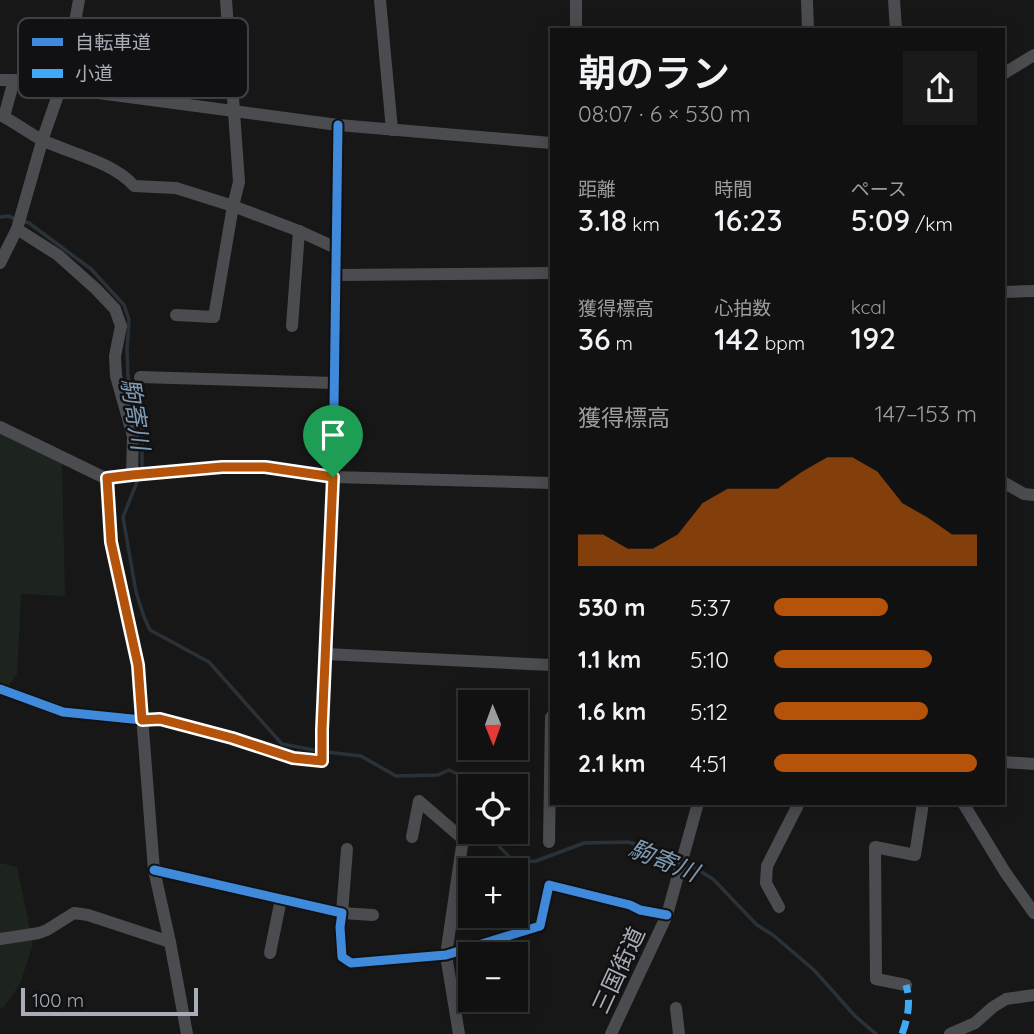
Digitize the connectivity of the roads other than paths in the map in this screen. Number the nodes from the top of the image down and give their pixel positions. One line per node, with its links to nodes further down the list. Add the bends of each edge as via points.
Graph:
1 (79, 0): 7 (street)
2 (226, 0): 8 (street)
3 (380, 0): 22 (street)
4 (576, 0): 9 (street)
5 (807, 0): 10 (street)
6 (894, 0): 11 (street)
7 (76, 18)
8 (227, 18)
9 (576, 28)
10 (808, 28)
11 (896, 28)
12 (1034, 55): 13 (street)
13 (1005, 73)
14 (0, 80): 15 (street)
15 (14, 80): 16 (street); 23 (street, via 4,117)
16 (18, 81)
17 (58, 98): 23 (street)
18 (136, 98): 20 (street)
19 (233, 98): 20 (street)
20 (234, 111): 21 (street); 25 (street, via 239,182)
21 (338, 125): 22 (street); 28 (street)
22 (392, 130): 24 (street)
23 (43, 140): 25 (street, via 125,176 134,186 176,188); 26 (street)
24 (550, 143)
25 (233, 206): 27 (street); 34 (street, via 214,317)
26 (17, 228): 29 (street); 39 (street, via 58,255 115,309 121,326 116,376 133,436)
27 (299, 231): 28 (street); 35 (street)
28 (336, 248): 31 (street)
29 (0, 263)
30 (550, 273): 31 (street)
31 (337, 275): 37 (street)
32 (1034, 291): 33 (street)
33 (1005, 292)
34 (176, 315)
35 (292, 326)
36 (140, 377): 37 (street)
37 (335, 383): 40 (street)
38 (0, 427): 41 (street)
39 (132, 475): 40 (street, via 265,467); 41 (street)
40 (333, 477): 42 (street); 45 (street)
41 (107, 478): 48 (street, via 111,542 138,665)
42 (550, 483)
43 (1005, 483): 44 (street)
44 (1034, 495)
45 (326, 654): 46 (street); 48 (street, via 322,761 293,758 160,719)
46 (550, 665)
47 (0, 689): 48 (street, via 63,712)
48 (142, 720): 59 (street)
49 (1005, 762): 50 (street)
50 (1034, 764)
51 (550, 780): 57 (street)
52 (697, 805): 65 (street, 三国街道)
53 (799, 805): 61 (street, via 767,866 766,883)
54 (923, 805): 70 (street, via 915,855 876,847 877,979)
55 (964, 805): 62 (street)
56 (412, 837): 69 (street, via 419,800 463,839)
57 (549, 842)
58 (347, 849): 63 (street)
59 (155, 870): 60 (street); 67 (street)
60 (281, 899): 63 (street); 68 (street)
61 (779, 907)
62 (1033, 910)
63 (342, 913): 64 (street); 69 (street, via 342,957 351,962)
64 (373, 915)
65 (667, 915): 69 (street, via 549,885 540,926); 75 (street, 三国街道)
66 (0, 940): 67 (street, via 39,933 74,914)
67 (170, 942): 73 (street)
68 (270, 953)
69 (446, 955): 74 (street)
70 (906, 985)
71 (1034, 995): 77 (street, via 1006,999 975,1023)
72 (676, 1008): 76 (street)
73 (187, 1034)
74 (459, 1034)
75 (611, 1034)
76 (679, 1034)
77 (950, 1034)

